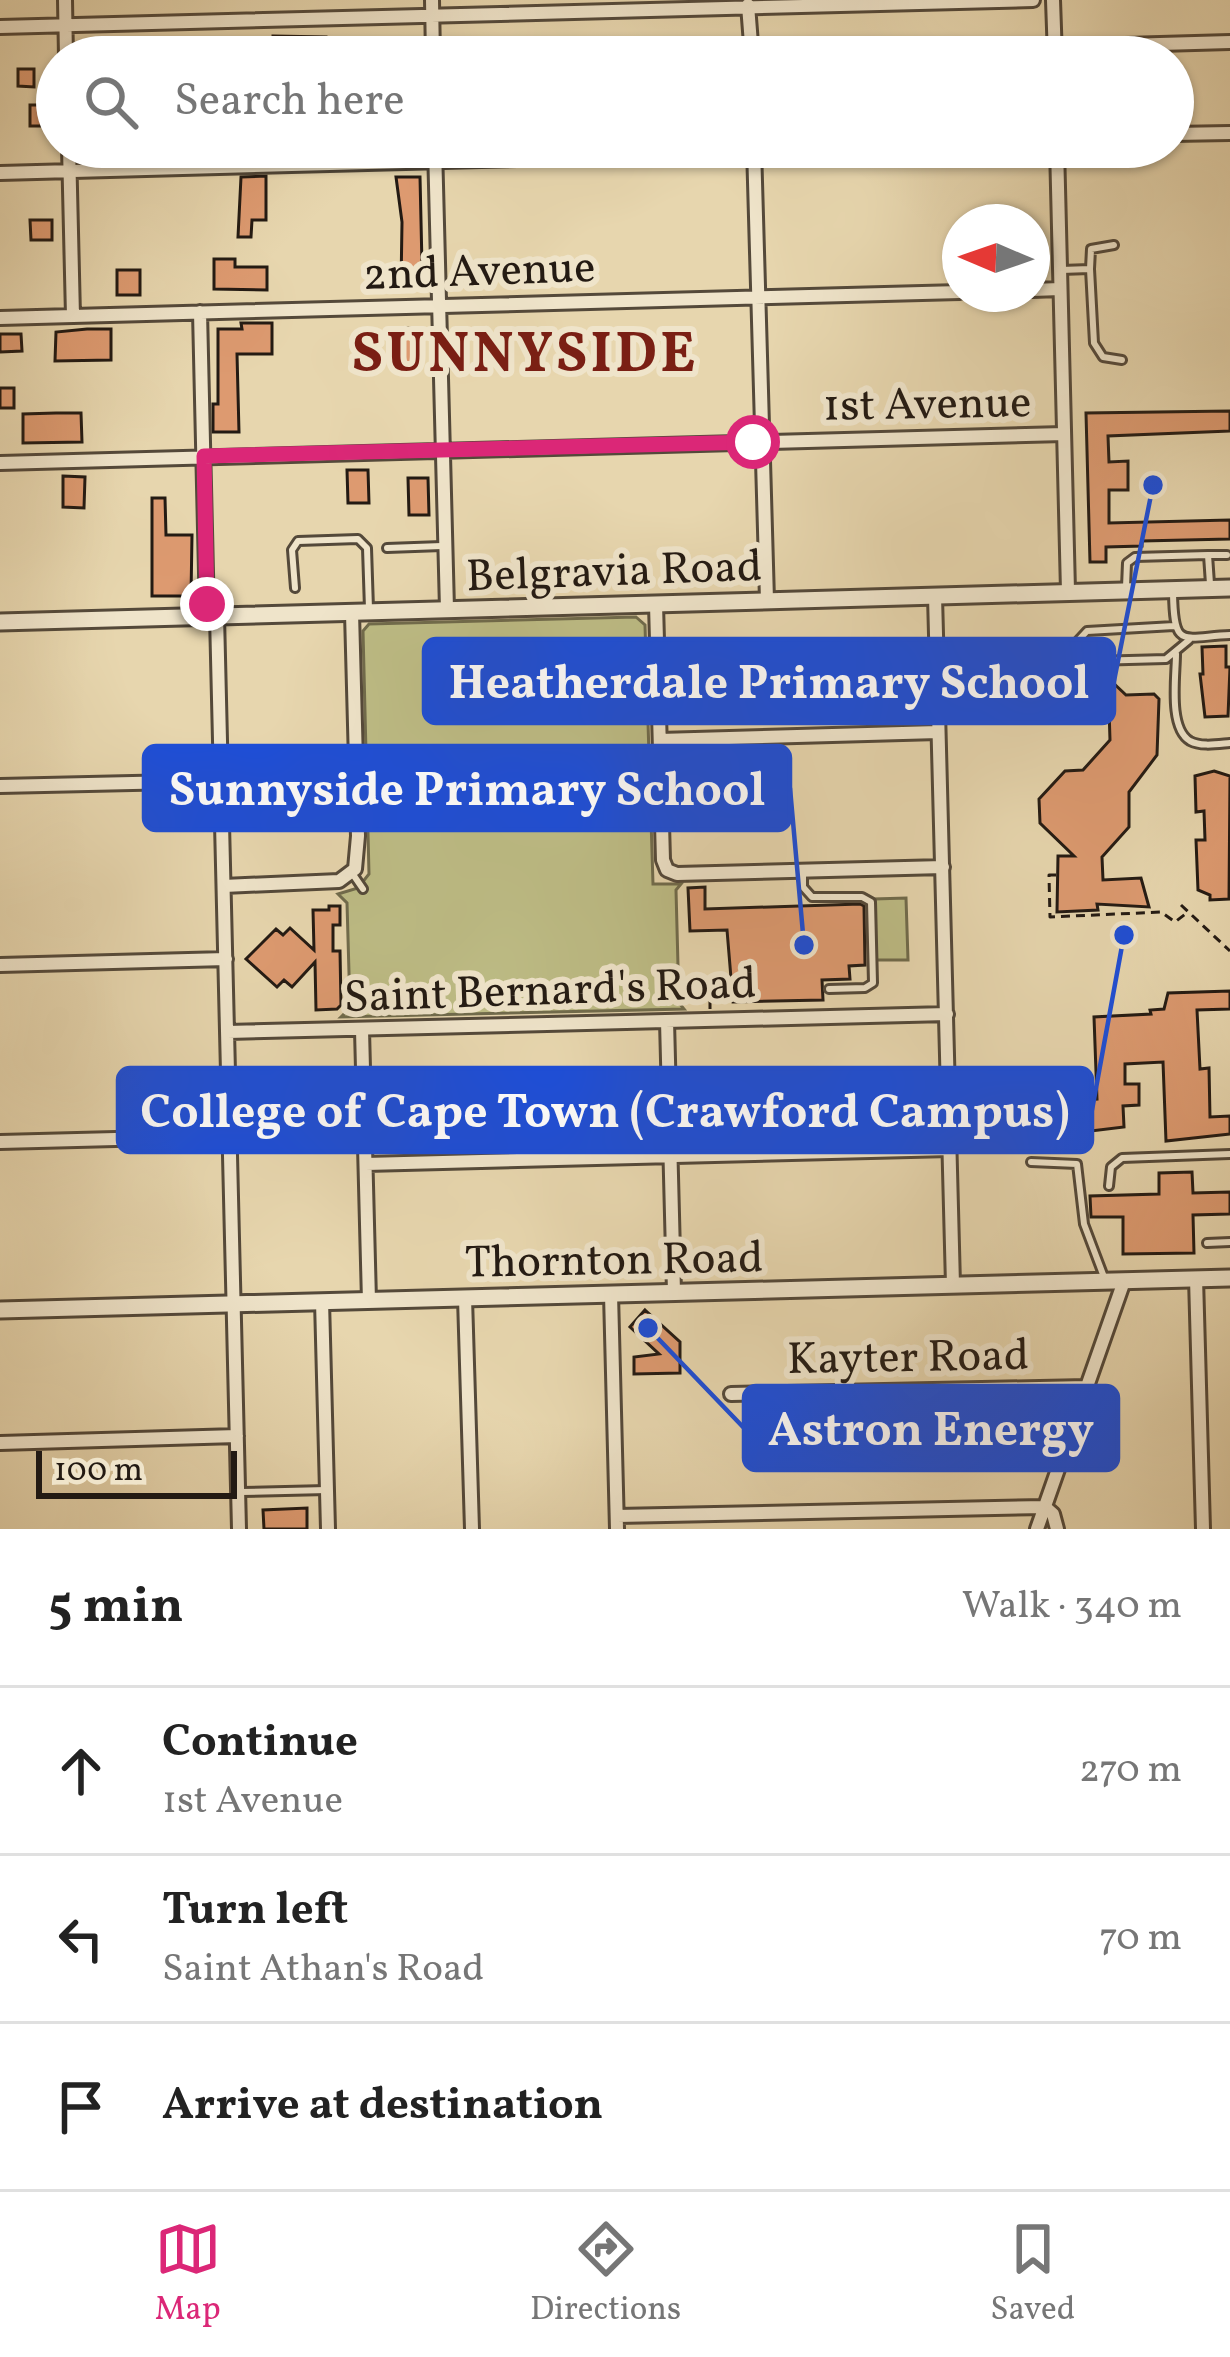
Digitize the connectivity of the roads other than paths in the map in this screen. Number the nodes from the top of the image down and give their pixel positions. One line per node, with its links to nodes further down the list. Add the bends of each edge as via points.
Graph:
1 (65, 0): 7 (street)
2 (432, 0): 6 (street)
3 (1033, 0): 5 (street)
4 (1053, 0): 12 (street)
5 (748, 3): 6 (street); 11 (street)
6 (432, 16): 7 (street); 10 (street)
7 (66, 26): 8 (street); 9 (street)
8 (0, 28)
9 (66, 36)
10 (432, 36)
11 (750, 36)
12 (1054, 36)
13 (1230, 42): 14 (street)
14 (1194, 46)
15 (1230, 133): 16 (street)
16 (1194, 134)
17 (134, 168): 21 (street)
18 (436, 168): 30 (street)
19 (754, 168): 29 (street)
20 (1058, 168): 25 (street)
21 (69, 171): 22 (street); 32 (street)
22 (0, 172)
23 (1114, 245): 24 (lane, via 1091,249)
24 (1090, 268): 25 (lane); 34 (lane, via 1094,343 1102,357)
25 (1060, 270): 27 (street)
26 (1050, 290): 27 (street)
27 (1060, 290): 35 (street)
28 (942, 292): 29 (street, 2nd Avenue)
29 (758, 297): 30 (street, 2nd Avenue); 36 (street)
30 (440, 306): 31 (street, 2nd Avenue); 37 (street)
31 (200, 312): 32 (street, 2nd Avenue); 38 (street)
32 (73, 316): 33 (street, 2nd Avenue)
33 (0, 317)
34 (1122, 360)
35 (1064, 434): 36 (street, 1st Avenue); 49 (street)
36 (763, 442): 37 (street, 1st Avenue); 51 (street)
37 (443, 451): 38 (street, 1st Avenue); 40 (street)
38 (204, 456): 39 (street, 1st Avenue); 55 (street)
39 (0, 463)
40 (446, 546): 41 (lane); 53 (street)
41 (387, 548)
42 (1208, 555): 43 (lane); 46 (lane); 47 (lane, via 1129,559)
43 (1228, 555)
44 (295, 588): 54 (lane, via 294,544 358,539 367,548)
45 (1230, 588): 46 (street, Belgravia Road)
46 (1210, 589): 48 (street, Belgravia Road)
47 (1126, 590): 48 (street, Belgravia Road); 49 (street, Belgravia Road)
48 (1173, 590): 57 (lane)
49 (1067, 591): 50 (street, Belgravia Road)
50 (935, 596): 51 (street, Belgravia Road); 61 (street)
51 (767, 600): 52 (street, Belgravia Road)
52 (656, 604): 53 (street, Belgravia Road); 62 (street)
53 (448, 609): 54 (street, Belgravia Road)
54 (360, 613): 55 (street, Belgravia Road); 68 (street)
55 (212, 616): 56 (street, Belgravia Road); 64 (street)
56 (0, 622)
57 (1174, 626): 59 (lane); 60 (lane, via 1087,631 1075,644 1092,661)
58 (1230, 635): 59 (lane)
59 (1190, 640): 60 (lane)
60 (1175, 654): 63 (lane, via 1183,734 1197,744)
61 (938, 731): 62 (street); 66 (street)
62 (660, 740): 67 (street, via 667,870)
63 (1230, 743)
64 (221, 781): 65 (street); 69 (street)
65 (0, 786)
66 (943, 866): 67 (street); 74 (street)
67 (803, 871): 73 (lane, via 812,897 871,902 872,982)
68 (351, 874): 69 (street, via 320,883); 70 (lane)
69 (224, 886): 71 (street)
70 (363, 889)
71 (226, 959): 72 (street); 77 (street)
72 (0, 964)
73 (829, 989)
74 (946, 1014): 75 (street, Saint Bernard's Road); 80 (street)
75 (668, 1021): 76 (street, Saint Bernard's Road); 82 (street)
76 (362, 1030): 77 (street, Saint Bernard's Road); 84 (street)
77 (228, 1032): 78 (street)
78 (231, 1136): 79 (street); 98 (street)
79 (0, 1142)
80 (950, 1149): 82 (street); 92 (street)
81 (1230, 1154): 85 (lane, via 1122,1157)
82 (671, 1156): 84 (street); 93 (street)
83 (1031, 1162): 90 (lane, via 1077,1164 1084,1224)
84 (366, 1165): 96 (street)
85 (1109, 1186)
86 (1230, 1242): 87 (lane)
87 (1207, 1243)
88 (1230, 1277): 89 (street, Thornton Road)
89 (1196, 1279): 91 (street, Thornton Road); 113 (street)
90 (1105, 1281): 91 (street, Thornton Road); 92 (street, Thornton Road)
91 (1124, 1281): 100 (street)
92 (953, 1285): 93 (street, Thornton Road)
93 (674, 1292): 94 (street, Thornton Road)
94 (611, 1294): 95 (street, Thornton Road); 107 (street)
95 (465, 1298): 96 (street, Thornton Road); 110 (street)
96 (369, 1300): 97 (street, Thornton Road)
97 (322, 1301): 98 (street, Thornton Road); 104 (street)
98 (234, 1305): 99 (street, Thornton Road); 102 (street)
99 (0, 1310)
100 (1087, 1387): 101 (street, Kayter Road); 106 (street)
101 (730, 1394)
102 (237, 1436): 103 (street); 105 (street)
103 (0, 1443)
104 (327, 1490): 105 (lane); 109 (street)
105 (238, 1492): 108 (street)
106 (1045, 1508): 107 (street); 111 (street); 112 (street)
107 (617, 1523)
108 (239, 1529)
109 (328, 1529)
110 (472, 1529)
111 (1037, 1529)
112 (1057, 1529)
113 (1203, 1529)

